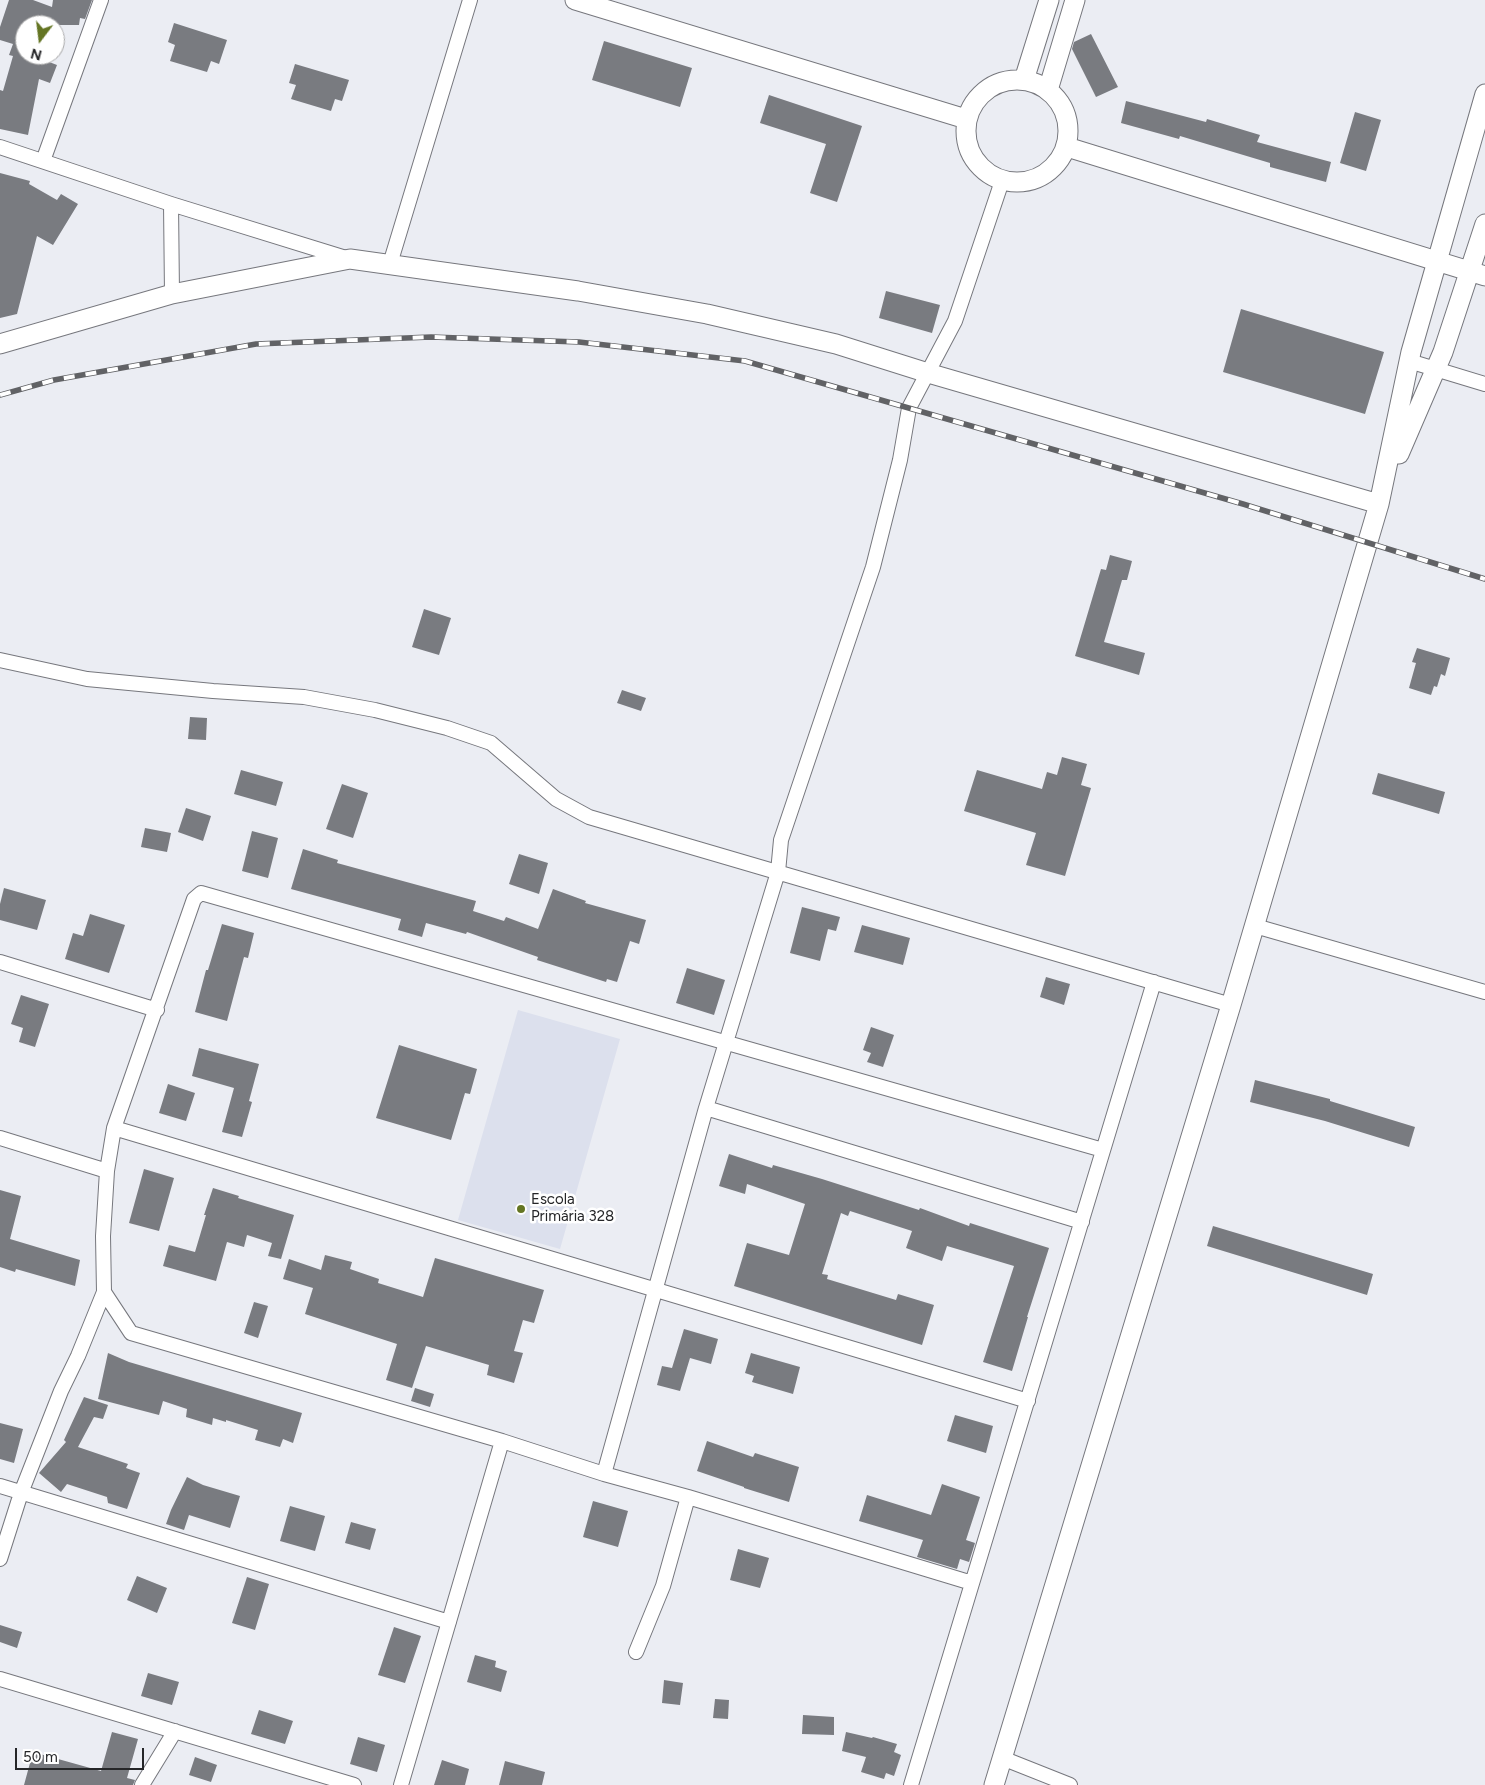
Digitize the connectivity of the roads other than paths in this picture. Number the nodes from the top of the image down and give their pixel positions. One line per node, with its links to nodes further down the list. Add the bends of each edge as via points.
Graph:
1 (101, 0): 12 (street)
2 (470, 0): 18 (street)
3 (575, 0): 9 (street)
4 (1049, 0): 6 (street)
5 (1075, 0): 7 (street)
6 (1024, 80): 7 (street); 9 (street, via 1006,81 988,88 974,101)
7 (1048, 90): 11 (street, via 1062,106 1068,126)
8 (1485, 94): 17 (street)
9 (966, 119): 13 (street, via 966,145 979,168)
10 (0, 147): 12 (street)
11 (1067, 147): 13 (street, via 1052,170 1028,182); 17 (street)
12 (43, 162): 14 (street)
13 (1002, 181): 24 (street, via 955,321)
14 (171, 204): 16 (street); 20 (street)
15 (1485, 224): 19 (street)
16 (350, 259): 18 (street); 20 (street)
17 (1436, 260): 19 (street); 22 (street)
18 (390, 264): 24 (street, via 578,291 707,314 836,344)
19 (1478, 273): 23 (street)
20 (172, 294): 21 (street)
21 (0, 344)
22 (1409, 361): 23 (street); 26 (street)
23 (1436, 369): 25 (street); 26 (street)
24 (928, 373): 26 (street); 28 (street, via 908,408 900,460 873,568 781,840)
25 (1485, 384)
26 (1382, 495): 29 (street)
27 (0, 660): 28 (street, via 87,679 304,697 447,728 491,743 556,799 589,817)
28 (778, 872): 31 (street); 35 (street)
29 (1255, 926): 32 (street); 33 (street)
30 (0, 962): 34 (street)
31 (1154, 982): 33 (street); 39 (street)
32 (1485, 992)
33 (1231, 1005): 56 (street)
34 (157, 1010): 35 (street, via 194,899 201,893); 37 (street)
35 (726, 1042): 36 (street); 39 (street)
36 (706, 1108): 41 (street); 42 (street)
37 (114, 1128): 40 (street); 42 (street)
38 (0, 1138): 40 (street)
39 (1103, 1150): 41 (street)
40 (107, 1171): 43 (street)
41 (1082, 1222): 44 (street)
42 (656, 1290): 44 (street); 46 (street)
43 (104, 1292): 45 (street, via 131,1333); 48 (street)
44 (1028, 1401): 51 (street)
45 (502, 1441): 46 (street); 52 (street)
46 (604, 1474): 49 (street)
47 (0, 1486): 48 (street)
48 (21, 1493): 50 (street); 52 (street)
49 (688, 1497): 51 (street); 53 (street, via 663,1586)
50 (0, 1559)
51 (972, 1583): 60 (street)
52 (449, 1622): 59 (street)
53 (636, 1652)
54 (0, 1679): 55 (street)
55 (175, 1731): 57 (street); 58 (street)
56 (1002, 1758): 61 (street); 62 (street)
57 (142, 1785)
58 (354, 1785)
59 (401, 1785)
60 (911, 1785)
61 (994, 1785)
62 (1070, 1785)

